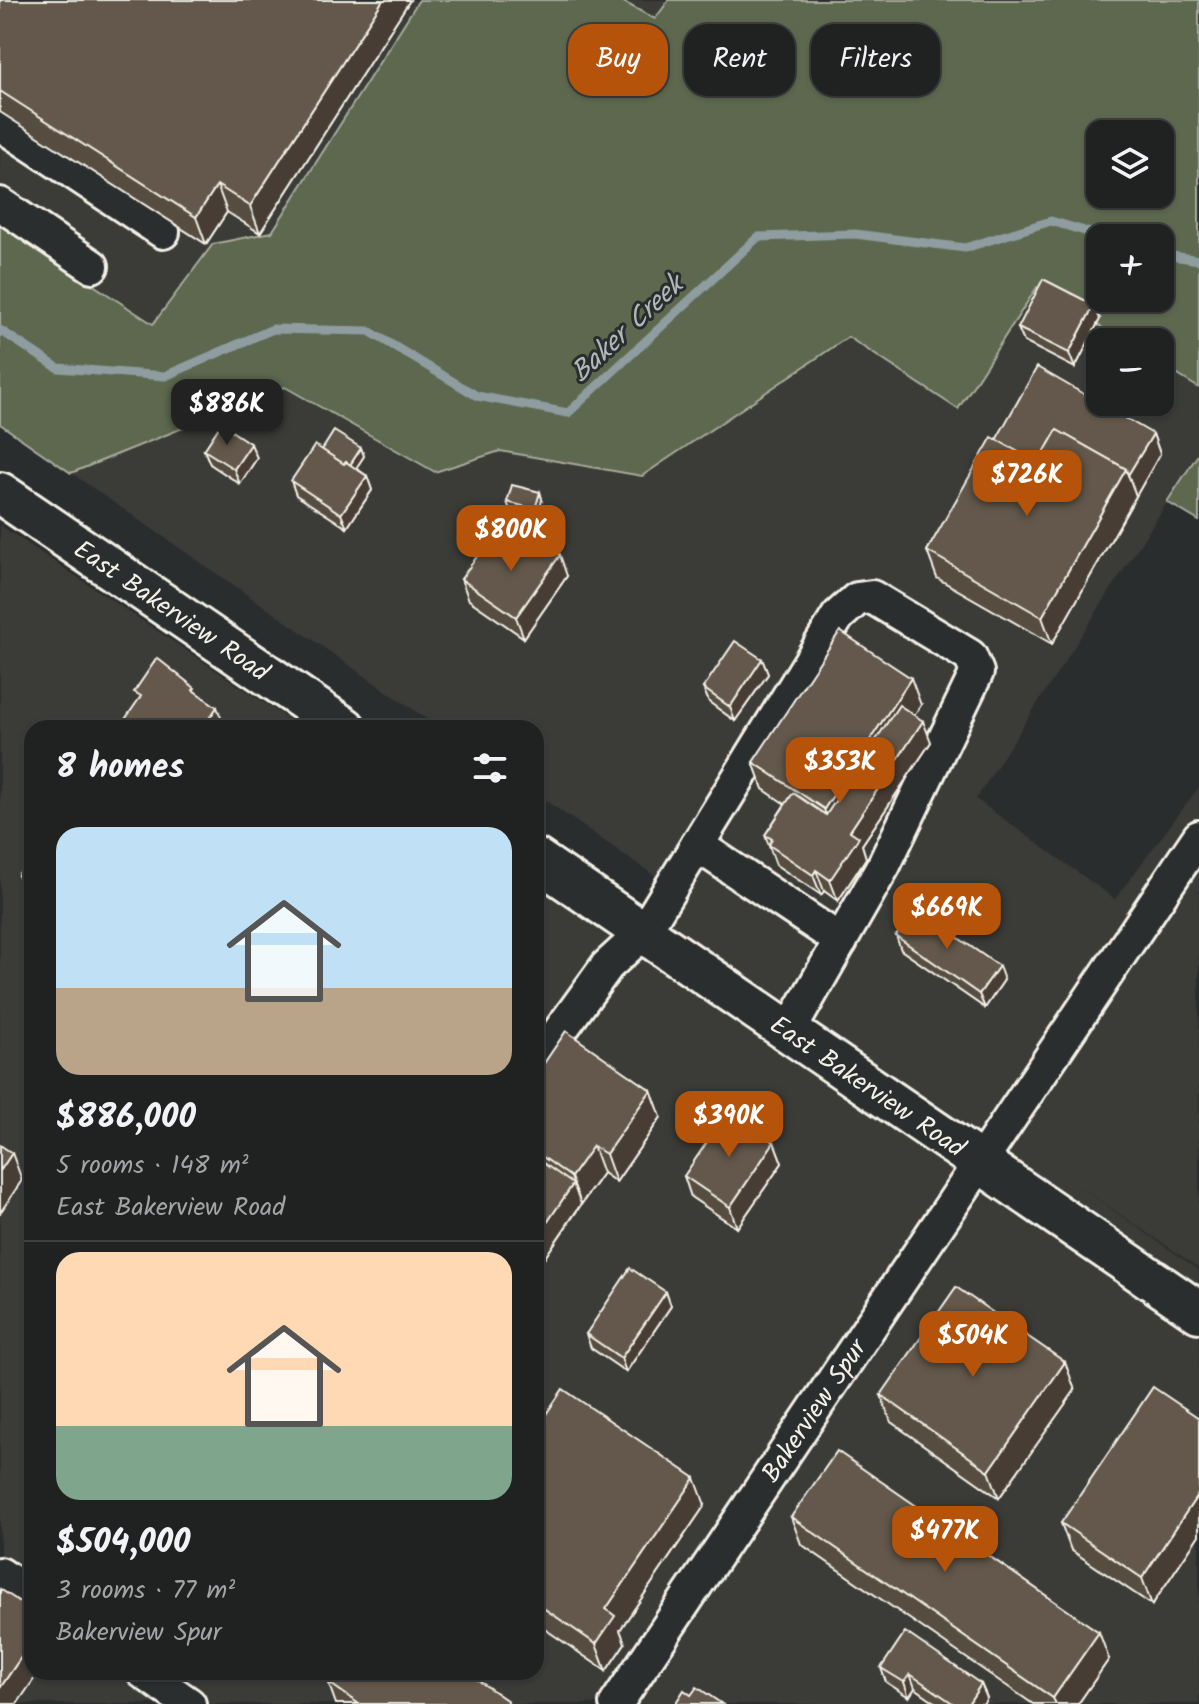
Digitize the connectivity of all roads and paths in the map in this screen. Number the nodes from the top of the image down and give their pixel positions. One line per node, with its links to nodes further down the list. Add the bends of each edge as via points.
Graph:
1 (0, 124): 3 (street)
2 (0, 204): 4 (street)
3 (163, 232)
4 (92, 266)
5 (0, 493): 6 (main road, East Bakerview Road)
6 (333, 720)
7 (1199, 837): 14 (street, Bakerview Spur)
8 (697, 845): 10 (street); 11 (street); 11 (street, via 847,605 872,597 970,656 977,672 884,865)
9 (544, 865): 10 (main road, East Bakerview Road)
10 (643, 933): 12 (main road, East Bakerview Road); 13 (street, via 607,966)
11 (841, 941): 12 (street)
12 (788, 1033): 14 (main road, East Bakerview Road)
13 (544, 1053)
14 (979, 1165): 15 (main road, East Bakerview Road); 20 (street, Bakerview Spur)
15 (1199, 1312)
16 (0, 1574): 17 (street)
17 (24, 1590)
18 (154, 1680): 19 (street)
19 (189, 1704)
20 (616, 1704)

